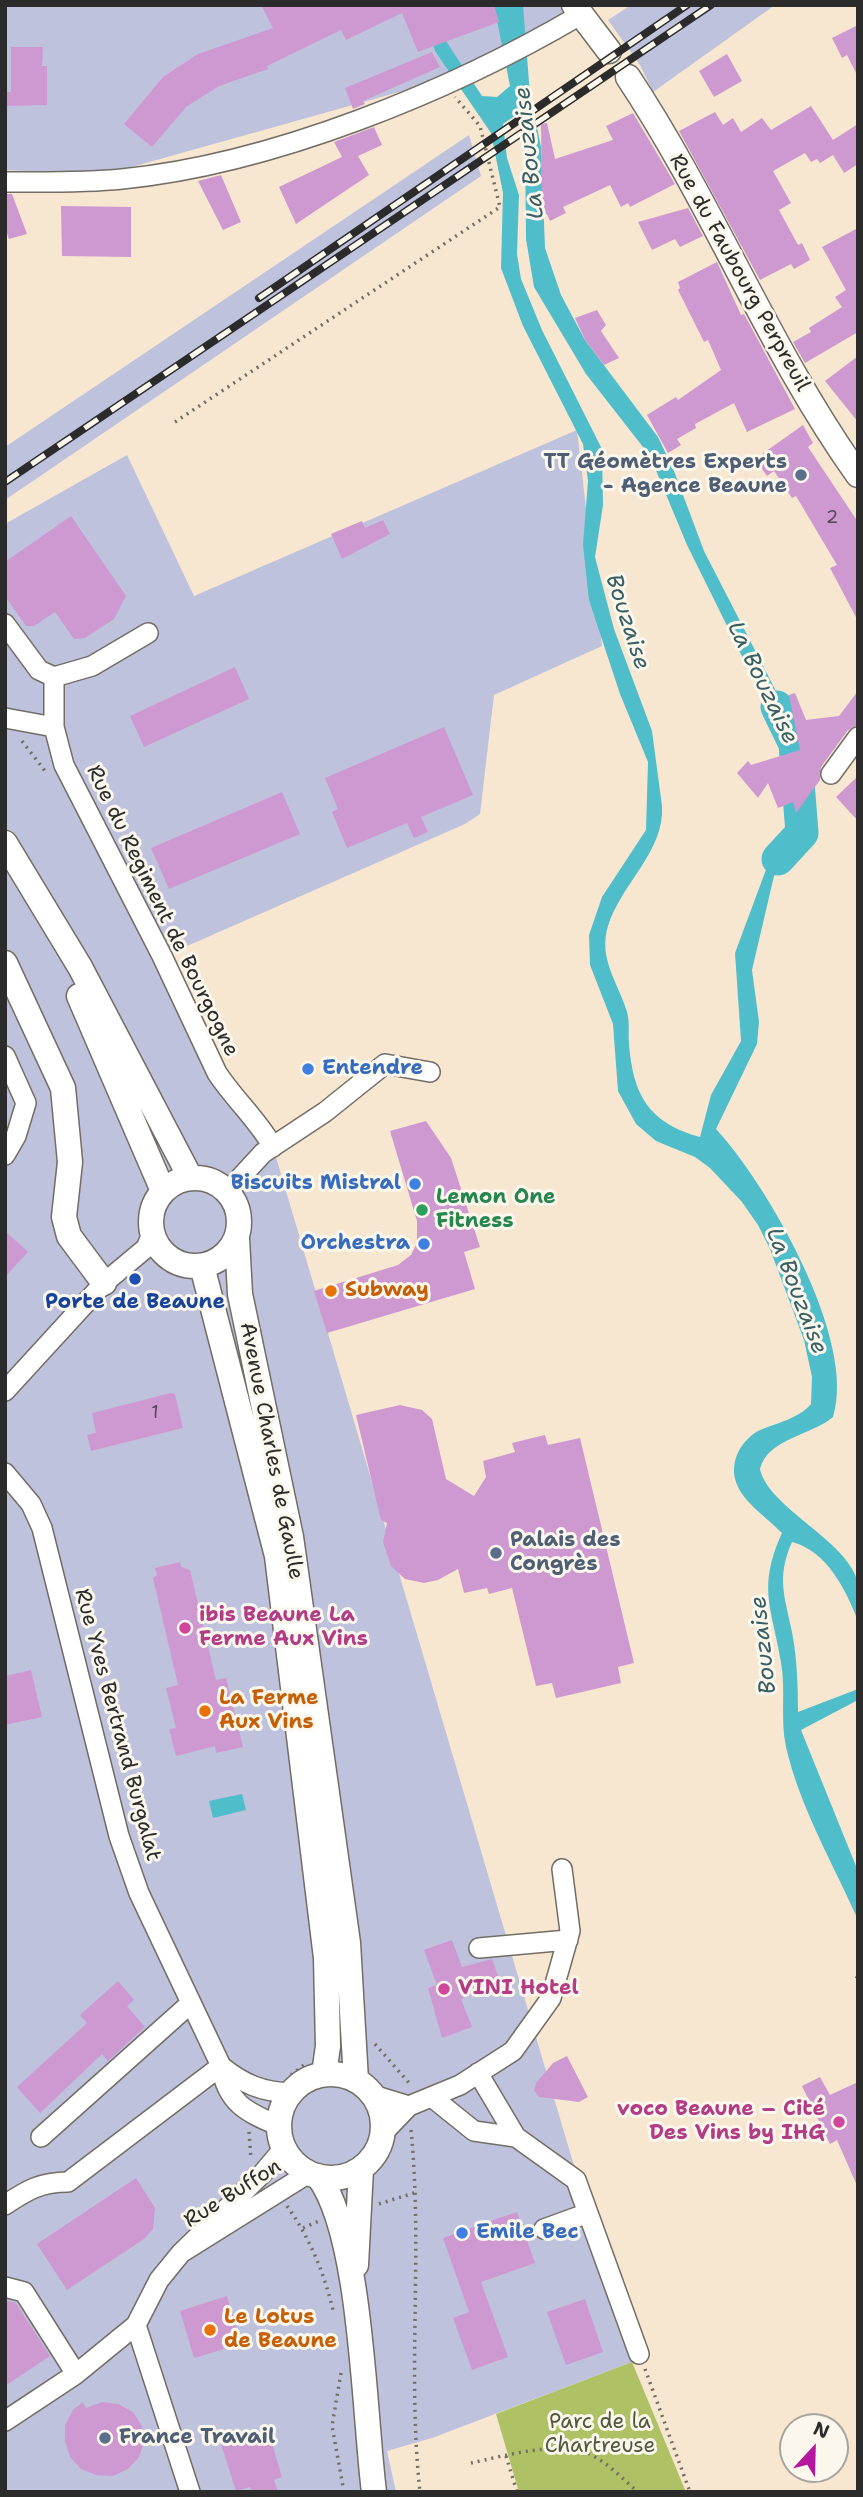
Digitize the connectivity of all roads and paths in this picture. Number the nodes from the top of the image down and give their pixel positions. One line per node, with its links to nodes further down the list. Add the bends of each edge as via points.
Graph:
1 (577, 10): 2 (main road); 4 (street, via 533,42)
2 (609, 51)
3 (628, 77): 7 (main road, Rue du Faubourg Perpreuil, via 692,184 802,389)
4 (448, 84): 5 (street, via 293,142 210,163 123,179); 6 (path, via 480,126 500,207)
5 (5, 182)
6 (175, 422)
7 (856, 469)
8 (5, 624): 10 (street, via 39,670)
9 (148, 633): 10 (street, via 92,666)
10 (54, 677): 12 (street, Rue du Regiment de Bourgogne)
11 (5, 718): 12 (street)
12 (54, 727): 20 (street, Rue du Regiment de Bourgogne, via 64,765 216,1073)
13 (858, 737): 14 (street)
14 (831, 774)
15 (5, 843): 22 (main road, via 80,967)
16 (5, 856): 23 (main road, via 74,985)
17 (5, 963): 28 (main road, via 63,1088 70,1162 64,1217 69,1236)
18 (5, 1056): 21 (street, via 26,1103)
19 (430, 1072): 20 (street, via 385,1064)
20 (273, 1147): 24 (street)
21 (5, 1155)
22 (190, 1177): 23 (main road); 24 (main road, via 217,1182)
23 (163, 1191): 25 (main road, via 154,1204)
24 (228, 1191): 26 (main road, Avenue Charles de Gaulle, via 240,1214)
25 (152, 1234): 27 (main road, via 166,1256); 28 (street, via 146,1248)
26 (237, 1239): 27 (main road, via 229,1252); 39 (main road, Avenue Charles de Gaulle, via 240,1294 293,1550)
27 (202, 1266): 38 (main road, Avenue Charles de Gaulle, via 277,1556 326,1958 328,2046)
28 (104, 1283): 29 (street)
29 (5, 1391)
30 (5, 1473): 34 (street, Rue Yves Bertrand Burgalat, via 31,1504 42,1528 119,1836 139,1893)
31 (562, 1869): 32 (street)
32 (568, 1940): 33 (street); 37 (street, via 551,1998 513,2051)
33 (479, 1948)
34 (191, 2003): 36 (street, Rue Yves Bertrand Burgalat); 45 (street)
35 (377, 2044): 42 (path, via 412,2086)
36 (221, 2066): 40 (street, via 251,2086); 46 (street, Rue Yves Bertrand Burgalat, via 231,2097); 52 (street, via 68,2182 31,2187)
37 (478, 2073): 41 (street); 47 (street)
38 (324, 2074): 39 (main road, via 340,2074); 40 (main road)
39 (365, 2087): 42 (street); 44 (main road, Avenue Charles de Gaulle, via 383,2120)
40 (291, 2093): 46 (main road, via 284,2103)
41 (433, 2098): 42 (street); 47 (street, via 474,2131)
42 (409, 2106): 44 (street); 69 (path, via 417,2192 414,2436)
43 (245, 2127): 49 (path, via 250,2133 252,2164)
44 (383, 2133): 48 (main road, via 379,2147)
45 (41, 2137)
46 (281, 2137): 49 (street, Rue Buffon); 50 (main road, via 290,2158)
47 (516, 2137): 53 (street, via 576,2180)
48 (360, 2169): 50 (main road, via 347,2176); 57 (main road)
49 (262, 2174): 55 (street, Rue Buffon)
50 (313, 2175): 51 (street, Rue Buffon); 57 (main road, via 329,2191 336,2211)
51 (277, 2193): 55 (street, Rue Buffon); 58 (path, via 302,2228 328,2287)
52 (5, 2205)
53 (588, 2213): 54 (street); 60 (street)
54 (544, 2229)
55 (181, 2253): 59 (street, Rue Buffon, via 159,2280)
56 (5, 2287): 62 (street, via 24,2292)
57 (354, 2297): 68 (main road)
58 (335, 2318)
59 (136, 2325): 62 (street, Rue Buffon); 66 (street)
60 (639, 2354): 72 (path)
61 (340, 2363): 67 (path, via 332,2426)
62 (76, 2374): 63 (street, Rue Buffon)
63 (5, 2421)
64 (506, 2456): 65 (path); 70 (path); 71 (path, via 553,2448 594,2455)
65 (471, 2463)
66 (191, 2492)
67 (344, 2492)
68 (374, 2492)
69 (420, 2492)
70 (517, 2492)
71 (638, 2492)
72 (690, 2492)

